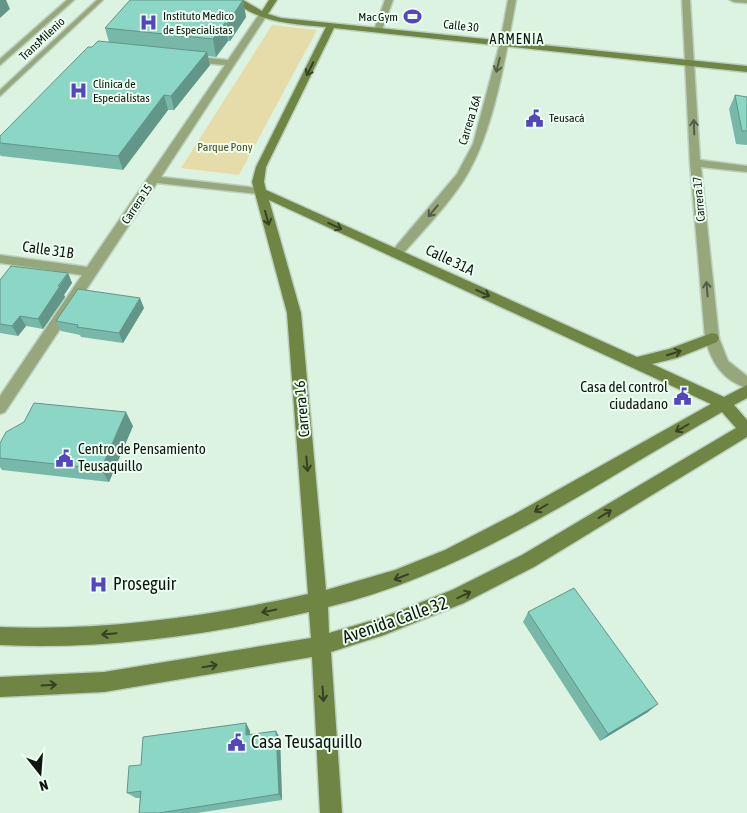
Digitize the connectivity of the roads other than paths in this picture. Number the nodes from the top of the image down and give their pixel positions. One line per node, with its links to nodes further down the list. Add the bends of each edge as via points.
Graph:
1 (71, 0): 15 (lane, TransMilenio)
2 (100, 0): 19 (lane, TransMilenio)
3 (237, 0): 10 (street, Calle 30)
4 (273, 0): 10 (street, Carrera 15)
5 (389, 0): 12 (street)
6 (512, 0): 13 (street, Carrera 16A)
7 (686, 0): 17 (street, Carrera 17)
8 (734, 0): 9 (street)
9 (747, 1)
10 (263, 15): 11 (street, Calle 30); 16 (street, Carrera 15)
11 (331, 25): 12 (street, Calle 30); 23 (street, Carrera 16, one-way to 23, via 261,167)
12 (378, 30): 13 (street, Calle 30)
13 (504, 42): 17 (street, Calle 30); 24 (street, Carrera 16A, one-way to 24, via 478,144 462,175)
14 (182, 58): 16 (street)
15 (0, 63)
16 (231, 63): 22 (street, Carrera 15)
17 (691, 64): 18 (street, Calle 30); 20 (street, Carrera 17, one-way to 17)
18 (747, 69)
19 (0, 94)
20 (695, 163): 21 (street); 27 (street, Carrera 17, one-way to 20)
21 (747, 169)
22 (153, 179): 23 (street, Calle 31A); 26 (street, Carrera 15)
23 (259, 191): 24 (street, Calle 31A, one-way to 24); 34 (street, Carrera 16, one-way to 34, via 294,313)
24 (396, 254): 28 (street, Calle 31A, one-way to 28)
25 (0, 259): 26 (street, Calle 31B)
26 (91, 272): 32 (street, Carrera 15)
27 (712, 338): 28 (street, one-way to 27, via 672,354); 29 (street, Carrera 17, via 716,357 724,368)
28 (635, 363): 31 (street, Calle 31A)
29 (747, 382)
30 (747, 391): 31 (street)
31 (724, 403): 33 (street); 34 (street, one-way to 34, via 468,547 394,580)
32 (0, 408)
33 (747, 429): 36 (street, Avenida Calle 32, one-way to 33, via 384,626 491,582)
34 (317, 601): 35 (street, one-way to 35, via 175,628 76,637); 36 (street, Carrera 16)
35 (0, 636)
36 (319, 646): 37 (street, Avenida Calle 32, one-way to 36, via 104,682); 38 (street, Carrera 16, one-way to 38)
37 (0, 687)
38 (331, 813)

